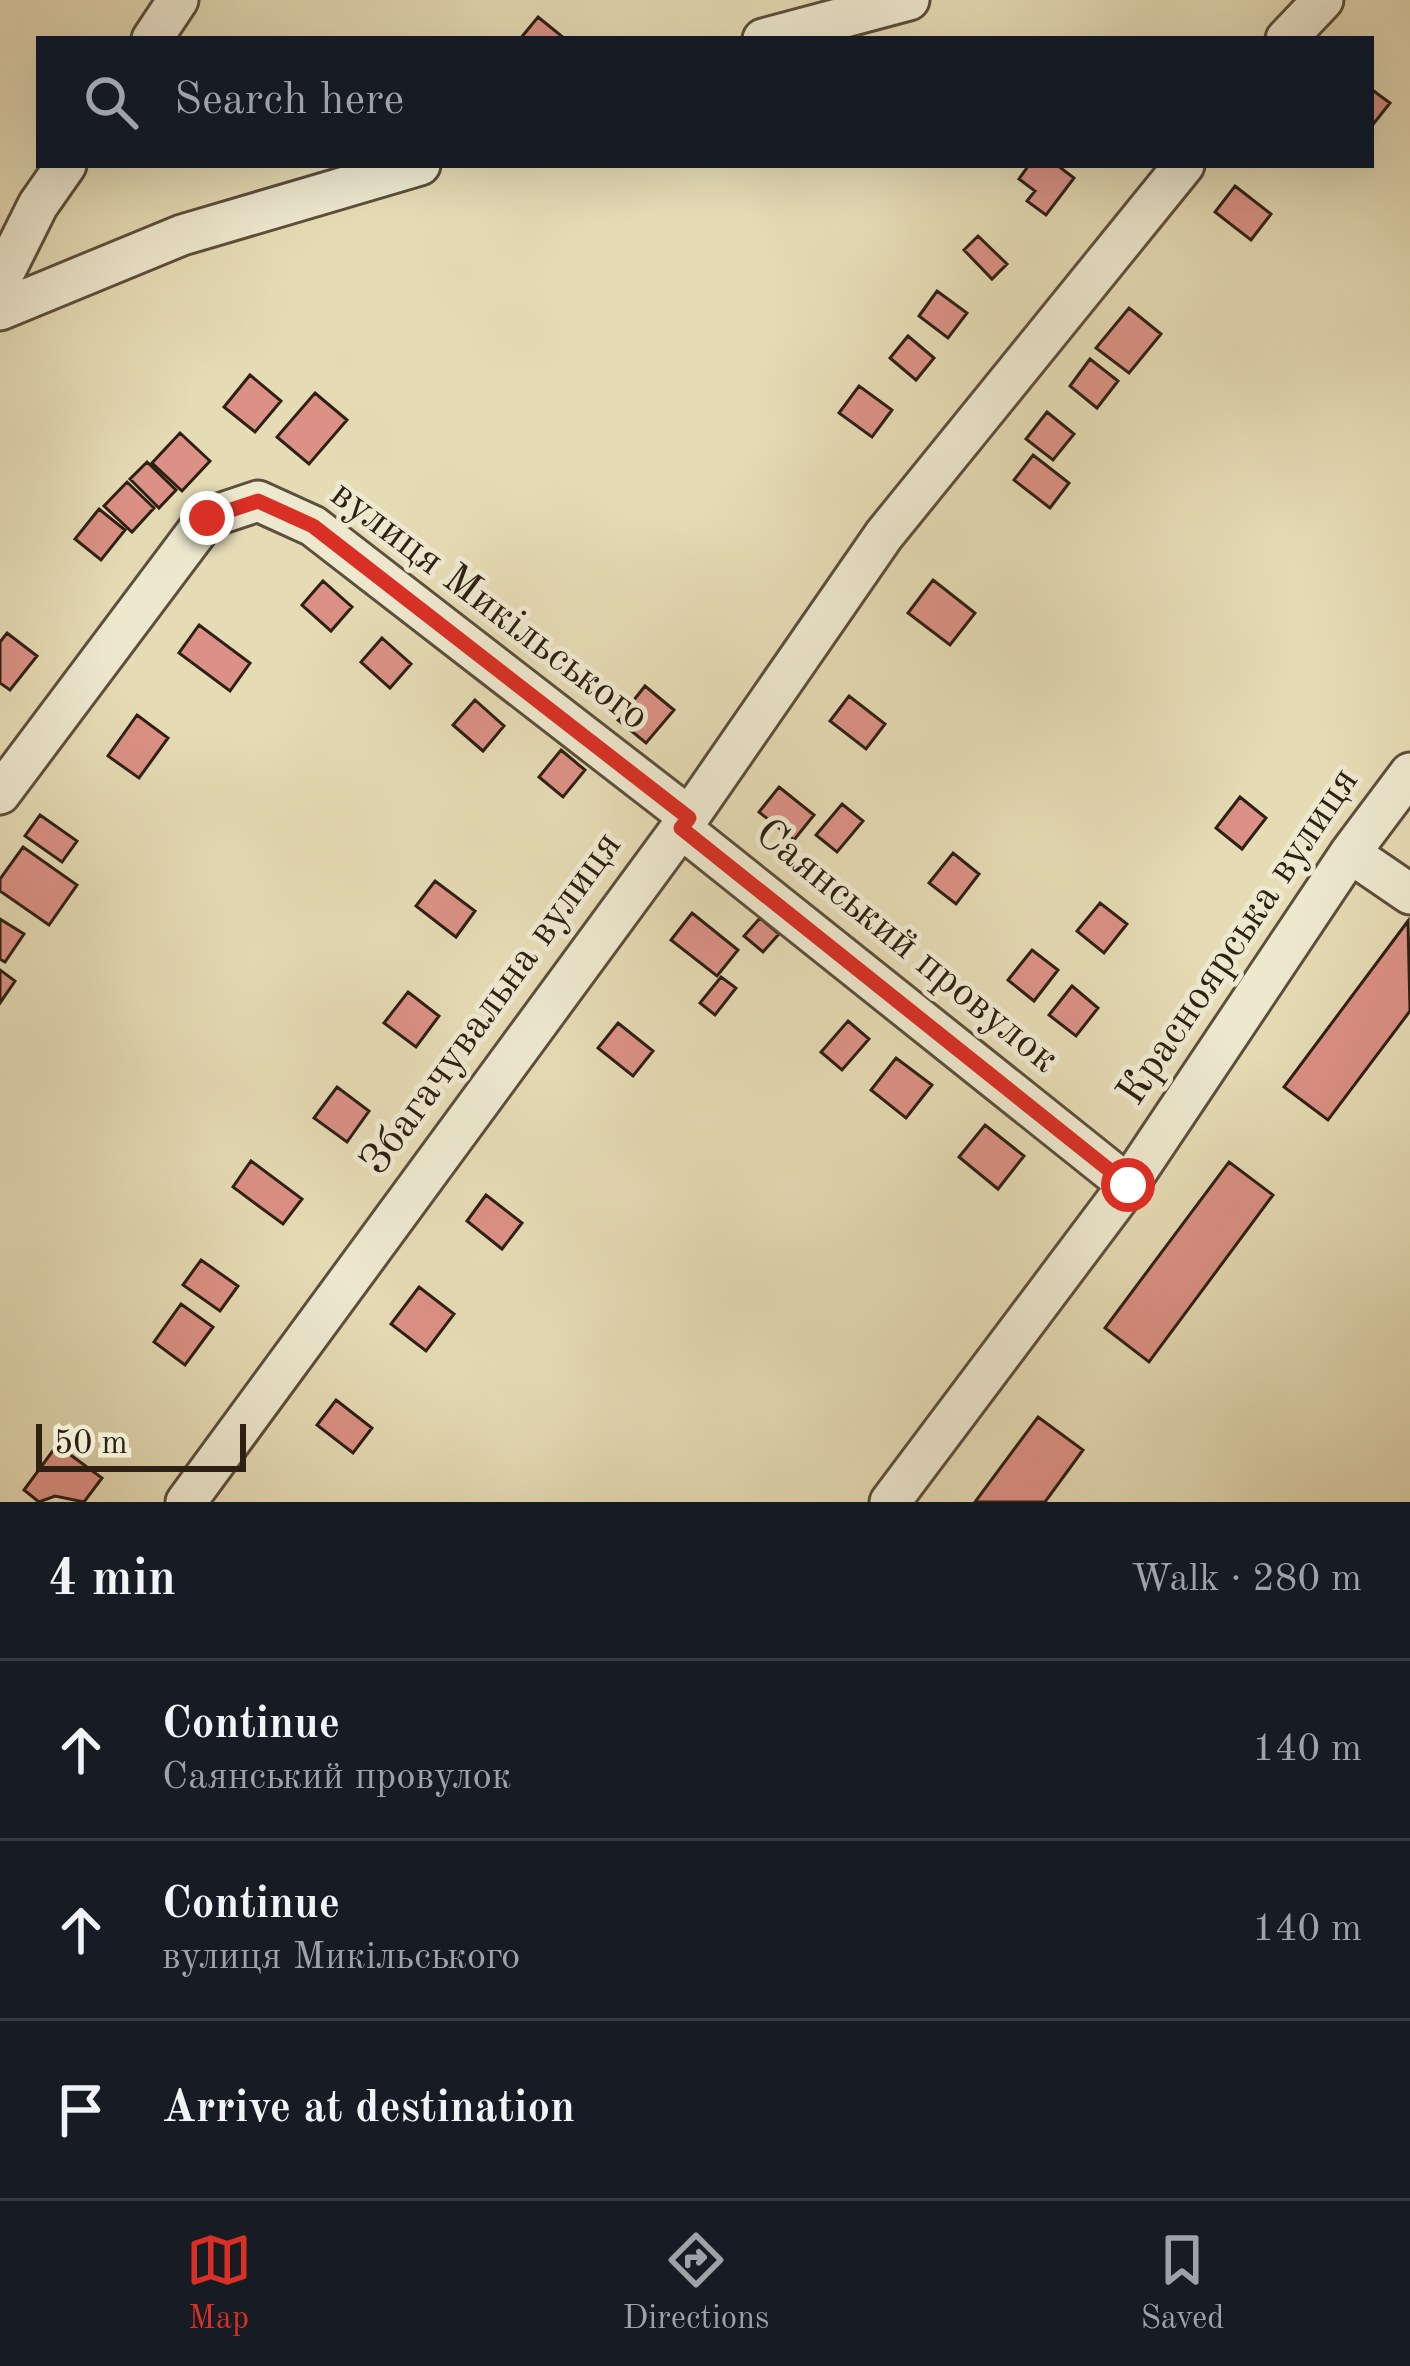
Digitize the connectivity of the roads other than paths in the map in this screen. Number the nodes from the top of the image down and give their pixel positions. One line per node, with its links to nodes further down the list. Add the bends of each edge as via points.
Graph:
1 (178, 0): 4 (street)
2 (909, 0): 5 (street)
3 (1323, 0): 6 (street)
4 (154, 36)
5 (774, 36)
6 (1289, 36)
7 (64, 168): 10 (street)
8 (410, 168): 11 (street, via 182,235)
9 (1182, 168): 14 (street, Збагачувальна вулиця, via 884,536)
10 (0, 281)
11 (0, 310)
12 (1410, 772): 15 (street, Красноярська вулиця)
13 (0, 794): 14 (street, вулиця Микільського, via 207,518 258,501 313,526)
14 (685, 823): 17 (street, Саянський провулок); 18 (street, Збагачувальна вулиця)
15 (1350, 853): 16 (street); 17 (street, Красноярська вулиця)
16 (1410, 894)
17 (1128, 1185): 19 (street, Красноярська вулиця)
18 (186, 1502)
19 (890, 1502)

